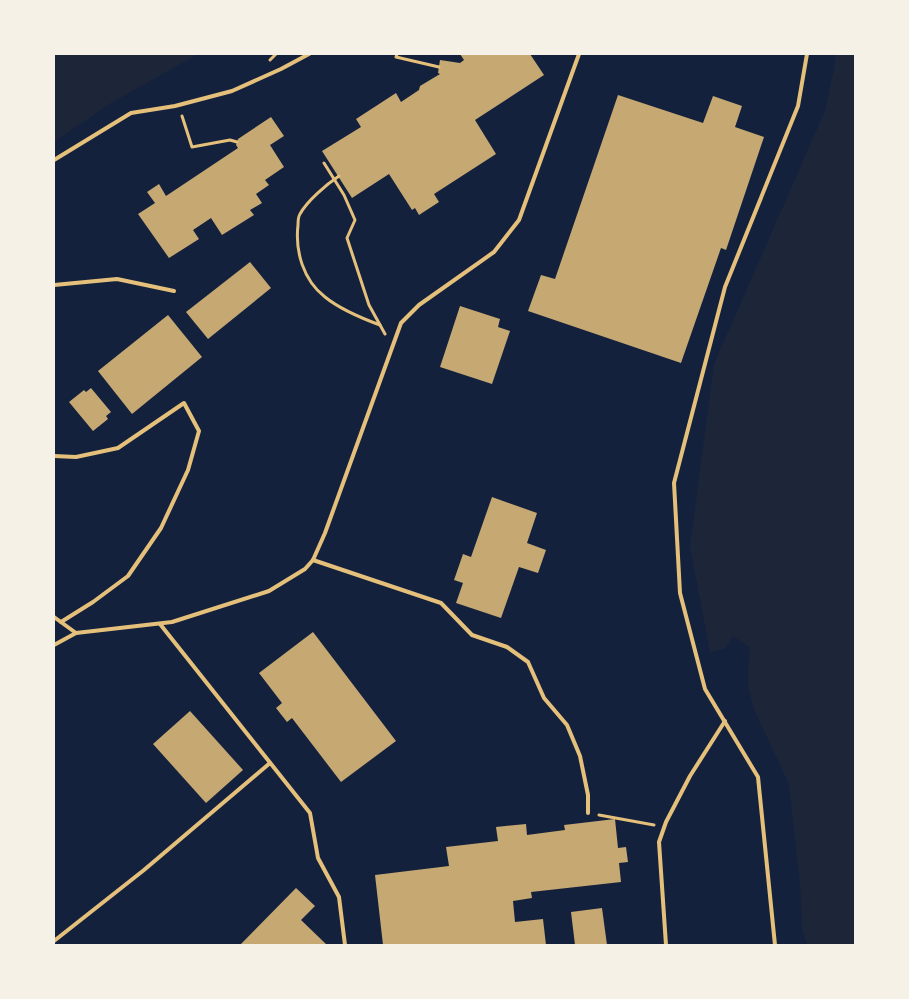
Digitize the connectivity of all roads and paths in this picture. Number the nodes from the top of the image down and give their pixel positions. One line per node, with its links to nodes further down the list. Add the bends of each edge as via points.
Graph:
1 (309, 54): 8 (lane, via 232,91 176,106 131,113)
2 (397, 54): 5 (path, via 396,57)
3 (579, 54): 15 (lane, via 519,220 494,252 413,311 401,324)
4 (807, 54): 23 (lane, via 798,106 725,287 674,484 680,593 705,689)
5 (439, 66)
6 (182, 116): 7 (path, via 192,146 230,140)
7 (237, 142)
8 (54, 160)
9 (324, 163): 11 (path)
10 (339, 176): 11 (path)
11 (334, 179): 14 (path, via 355,220 347,238 369,306); 14 (path, via 299,214 296,239 302,264 324,297)
12 (54, 285): 13 (lane, via 117,279)
13 (174, 291)
14 (380, 325): 15 (path)
15 (393, 347): 17 (lane)
16 (54, 456): 19 (lane, via 76,456 118,448 184,403 199,431 188,470 161,528 128,576)
17 (313, 560): 20 (lane, via 305,569 269,591); 25 (lane, via 441,603 472,635 507,647 528,662 544,698 567,725 580,756 588,795)
18 (54, 617): 19 (lane)
19 (61, 622): 21 (lane)
20 (160, 624): 21 (lane); 24 (lane)
21 (76, 633): 22 (lane)
22 (54, 645)
23 (725, 721): 26 (lane, via 690,776); 30 (lane, via 758,777)
24 (270, 763): 27 (lane); 28 (lane, via 310,813 318,858 339,897)
25 (588, 813): 26 (path)
26 (664, 827): 29 (lane, via 659,842)
27 (54, 942)
28 (345, 945)
29 (666, 945)
30 (775, 945)

